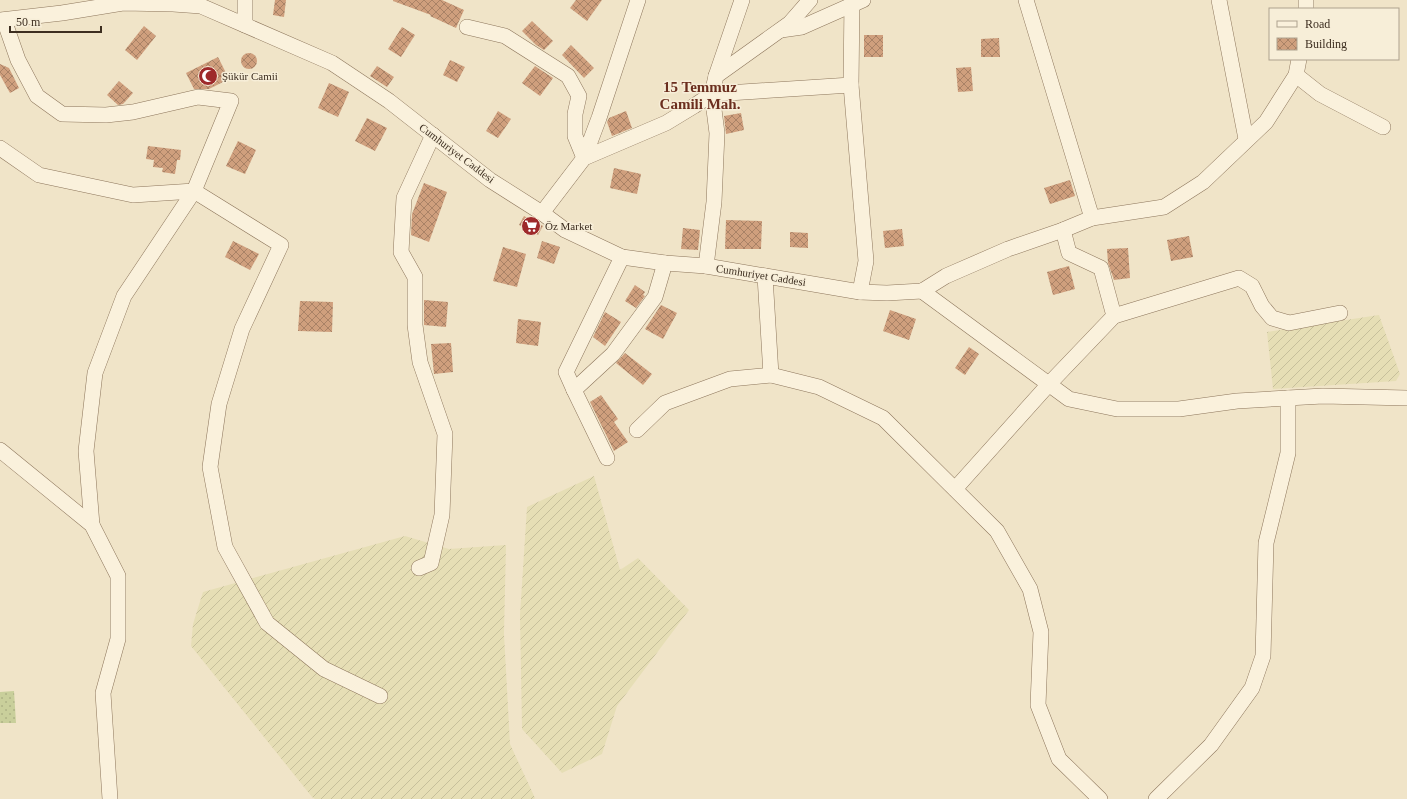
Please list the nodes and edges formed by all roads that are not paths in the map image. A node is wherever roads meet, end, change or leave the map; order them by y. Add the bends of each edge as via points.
1 (102, 0) edge
2 (245, 0) edge
3 (638, 0) edge
4 (742, 0) edge
5 (810, 0) edge
6 (1026, 0) edge
7 (1219, 0) edge
8 (856, 2) edge
9 (123, 3) junction
10 (2, 20) edge
11 (245, 25) junction
12 (467, 27) dead end
13 (780, 30) junction
14 (1299, 60) edge
15 (1296, 75) junction
16 (716, 76) junction
17 (851, 85) junction
18 (712, 94) junction
19 (1383, 127) dead end
20 (433, 135) junction
21 (1246, 139) junction
22 (0, 148) edge
23 (584, 158) junction
24 (194, 191) junction
25 (542, 213) junction
26 (1092, 218) junction
27 (1063, 230) junction
28 (622, 257) junction
29 (665, 264) junction
30 (706, 266) junction
31 (765, 276) junction
32 (922, 291) junction
33 (860, 292) junction
34 (1340, 312) dead end
35 (1114, 316) junction
36 (771, 375) junction
37 (1049, 384) junction
38 (574, 390) junction
39 (1403, 397) edge
40 (1288, 398) junction
41 (637, 430) dead end
42 (0, 450) edge
43 (607, 458) dead end
44 (955, 489) junction
45 (92, 525) junction
46 (419, 568) dead end
47 (380, 696) dead end
48 (110, 799) edge
49 (1100, 799) edge
50 (1156, 799) edge

1 - 9 street
2 - 11 street
3 - 23 street
4 - 16 street
5 - 13 street via 790,23
6 - 26 street
7 - 21 street
8 - 13 street via 802,27
8 - 17 street
9 - 10 street, Cumhuriyet Caddesi
9 - 11 street, Cumhuriyet Caddesi via 201,6
10 - 24 street via 18,60 37,96 62,114 106,115 133,112 198,97 231,101
11 - 20 street, Cumhuriyet Caddesi via 332,63 389,101
12 - 23 street via 505,36 568,76 579,96 575,114 575,136
13 - 16 street
14 - 15 street
15 - 19 street via 1320,94
15 - 21 street via 1266,122
16 - 18 street
17 - 18 street
17 - 33 street via 866,261
18 - 23 street via 666,123
18 - 30 street via 717,133 714,202
20 - 25 street, Cumhuriyet Caddesi via 490,180
20 - 46 street via 404,198 401,252 415,277 415,325 420,362 444,434 442,515 431,563
21 - 26 street via 1203,182 1164,207
22 - 24 street via 39,175 133,195
23 - 25 street
24 - 45 street via 124,296 95,373 86,451
24 - 47 street via 281,245 242,329 219,404 210,467 225,547 267,623 324,669
25 - 28 street, Cumhuriyet Caddesi via 565,230
26 - 27 street
27 - 32 street via 946,276
27 - 35 street via 1069,253 1101,268
28 - 29 street, Cumhuriyet Caddesi
28 - 38 street via 566,372
29 - 30 street, Cumhuriyet Caddesi
29 - 38 street via 655,297 613,354
30 - 31 street, Cumhuriyet Caddesi
31 - 33 street, Cumhuriyet Caddesi
31 - 36 street
32 - 33 street, Cumhuriyet Caddesi
32 - 37 street
34 - 35 street via 1289,323 1272,318 1262,306 1252,286 1239,278
35 - 37 street
36 - 41 street via 730,379 665,403
36 - 44 street via 819,387 883,418
37 - 40 street via 1069,399 1117,409 1179,408
37 - 44 street
38 - 43 street
39 - 40 street
40 - 50 street via 1288,453 1266,543 1263,656 1252,688 1211,745
42 - 45 street
44 - 49 street via 997,531 1030,589 1041,632 1038,705 1059,759
45 - 48 street via 118,576 118,639 103,693

